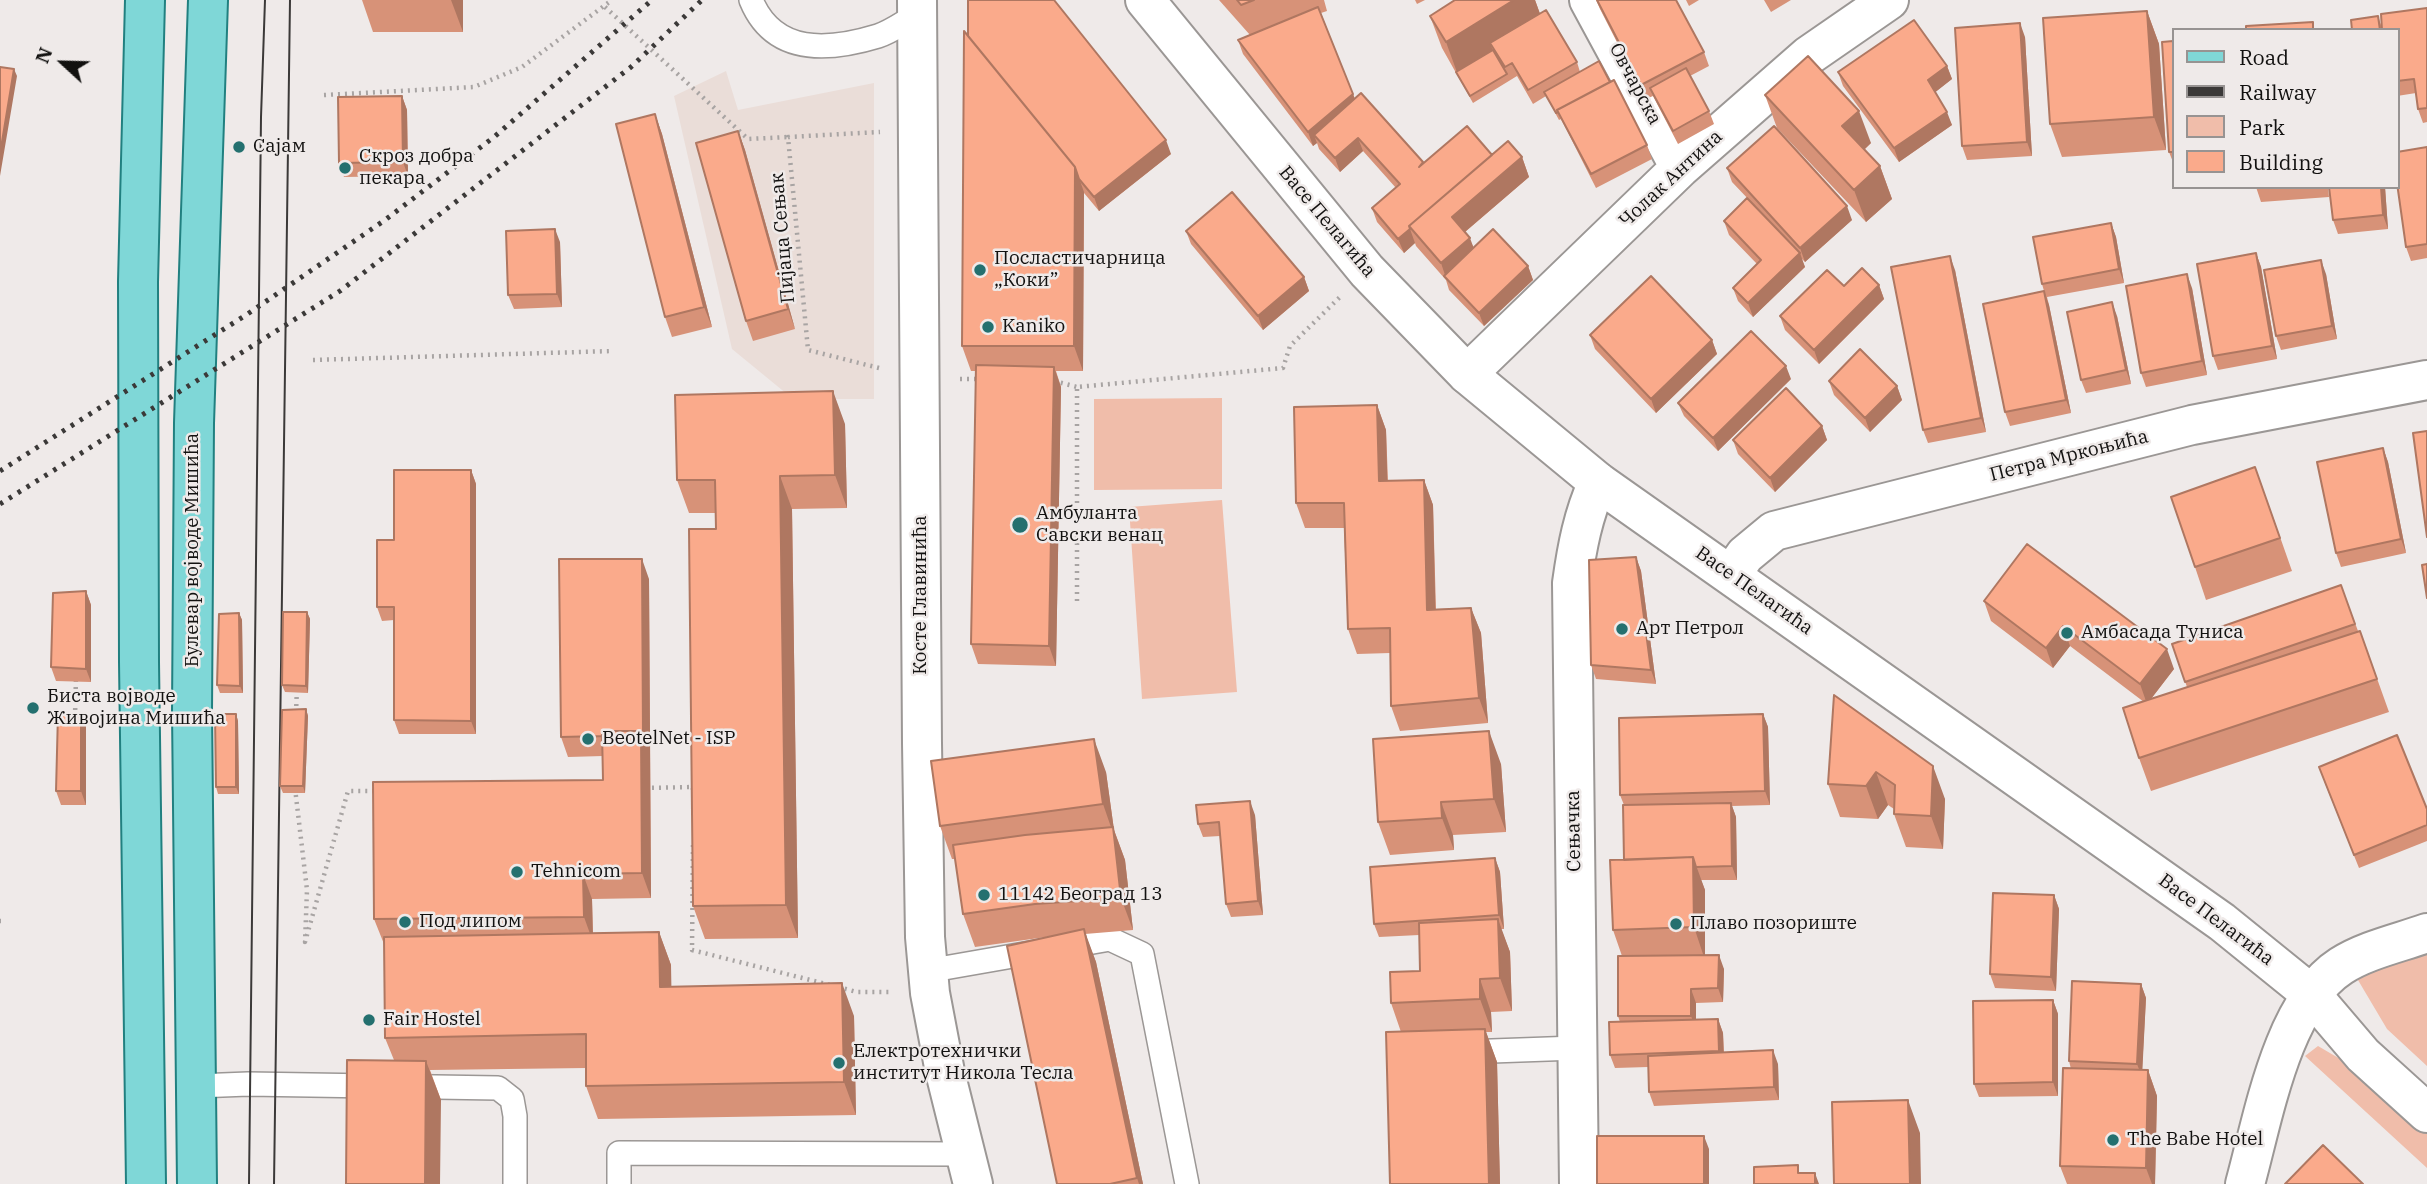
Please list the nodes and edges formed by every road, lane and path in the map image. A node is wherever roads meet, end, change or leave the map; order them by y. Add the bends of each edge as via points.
1 (145, 0) edge
2 (208, 0) edge
3 (612, 0) edge
4 (751, 0) edge
5 (1145, 0) edge
6 (1589, 0) edge
7 (1889, 0) edge
8 (605, 7) junction
9 (917, 8) edge
10 (324, 95) dead end
11 (917, 130) junction
12 (788, 136) junction
13 (1680, 168) junction
14 (1367, 271) junction
15 (613, 351) dead end
16 (313, 360) dead end
17 (1467, 374) junction
18 (920, 378) junction
19 (986, 379) edge
20 (2427, 380) edge
21 (1052, 381) edge
22 (1077, 387) junction
23 (1598, 482) junction
24 (1731, 575) junction
25 (1077, 601) dead end
26 (76, 675) edge
27 (297, 681) edge
28 (296, 718) edge
29 (75, 729) edge
30 (295, 781) edge
31 (638, 788) edge
32 (390, 791) edge
33 (693, 800) edge
34 (692, 841) edge
35 (2427, 933) edge
36 (927, 971) junction
37 (857, 992) dead end
38 (2311, 994) junction
39 (1576, 1048) junction
40 (1438, 1052) edge
41 (197, 1086) junction
42 (2427, 1113) edge
43 (969, 1169) edge
44 (146, 1184) edge
45 (197, 1184) edge
46 (515, 1184) edge
47 (619, 1184) edge
48 (1187, 1184) edge
49 (1578, 1184) edge
50 (2245, 1184) edge

1 - 44 main road via 138,282
2 - 41 main road, Булевар војводе Мишића via 194,423
3 - 8 path
4 - 9 lane via 780,38 799,45 831,45 880,36
5 - 14 street, Васе Пелагића
6 - 13 street, Овчарска
7 - 13 street, Чолак Антина via 1808,56
8 - 10 path via 522,67 474,88
8 - 12 path via 748,139
9 - 11 street, Косте Главинића
11 - 12 path
11 - 18 street, Косте Главинића
12 - 18 path, Пијаца Сењак via 808,350
13 - 17 street, Чолак Антина
14 - 17 street, Васе Пелагића
14 - 22 path via 1290,346 1283,368
15 - 16 path
17 - 23 street, Васе Пелагића
18 - 19 path
18 - 36 street, Косте Главинића
20 - 24 street, Петра Мркоњића via 2192,425 1773,531 1745,555
21 - 22 path
22 - 25 path
23 - 24 street, Васе Пелагића
23 - 39 street, Сењачка via 1578,537 1572,583
24 - 38 street, Васе Пелагића via 2222,922
26 - 29 path
27 - 28 path
30 - 32 path via 307,890 305,942 348,792
31 - 33 path via 693,787
34 - 37 path via 692,950
35 - 38 street via 2341,966
36 - 43 street, Косте Главинића
36 - 48 lane via 1110,939 1142,954
38 - 42 street, Васе Пелагића via 2363,1055
38 - 50 street via 2285,1042
39 - 40 lane
39 - 49 street, Сењачка
41 - 45 main road, Булевар војводе Мишића
41 - 46 lane via 498,1088 512,1099
43 - 47 lane via 619,1153

